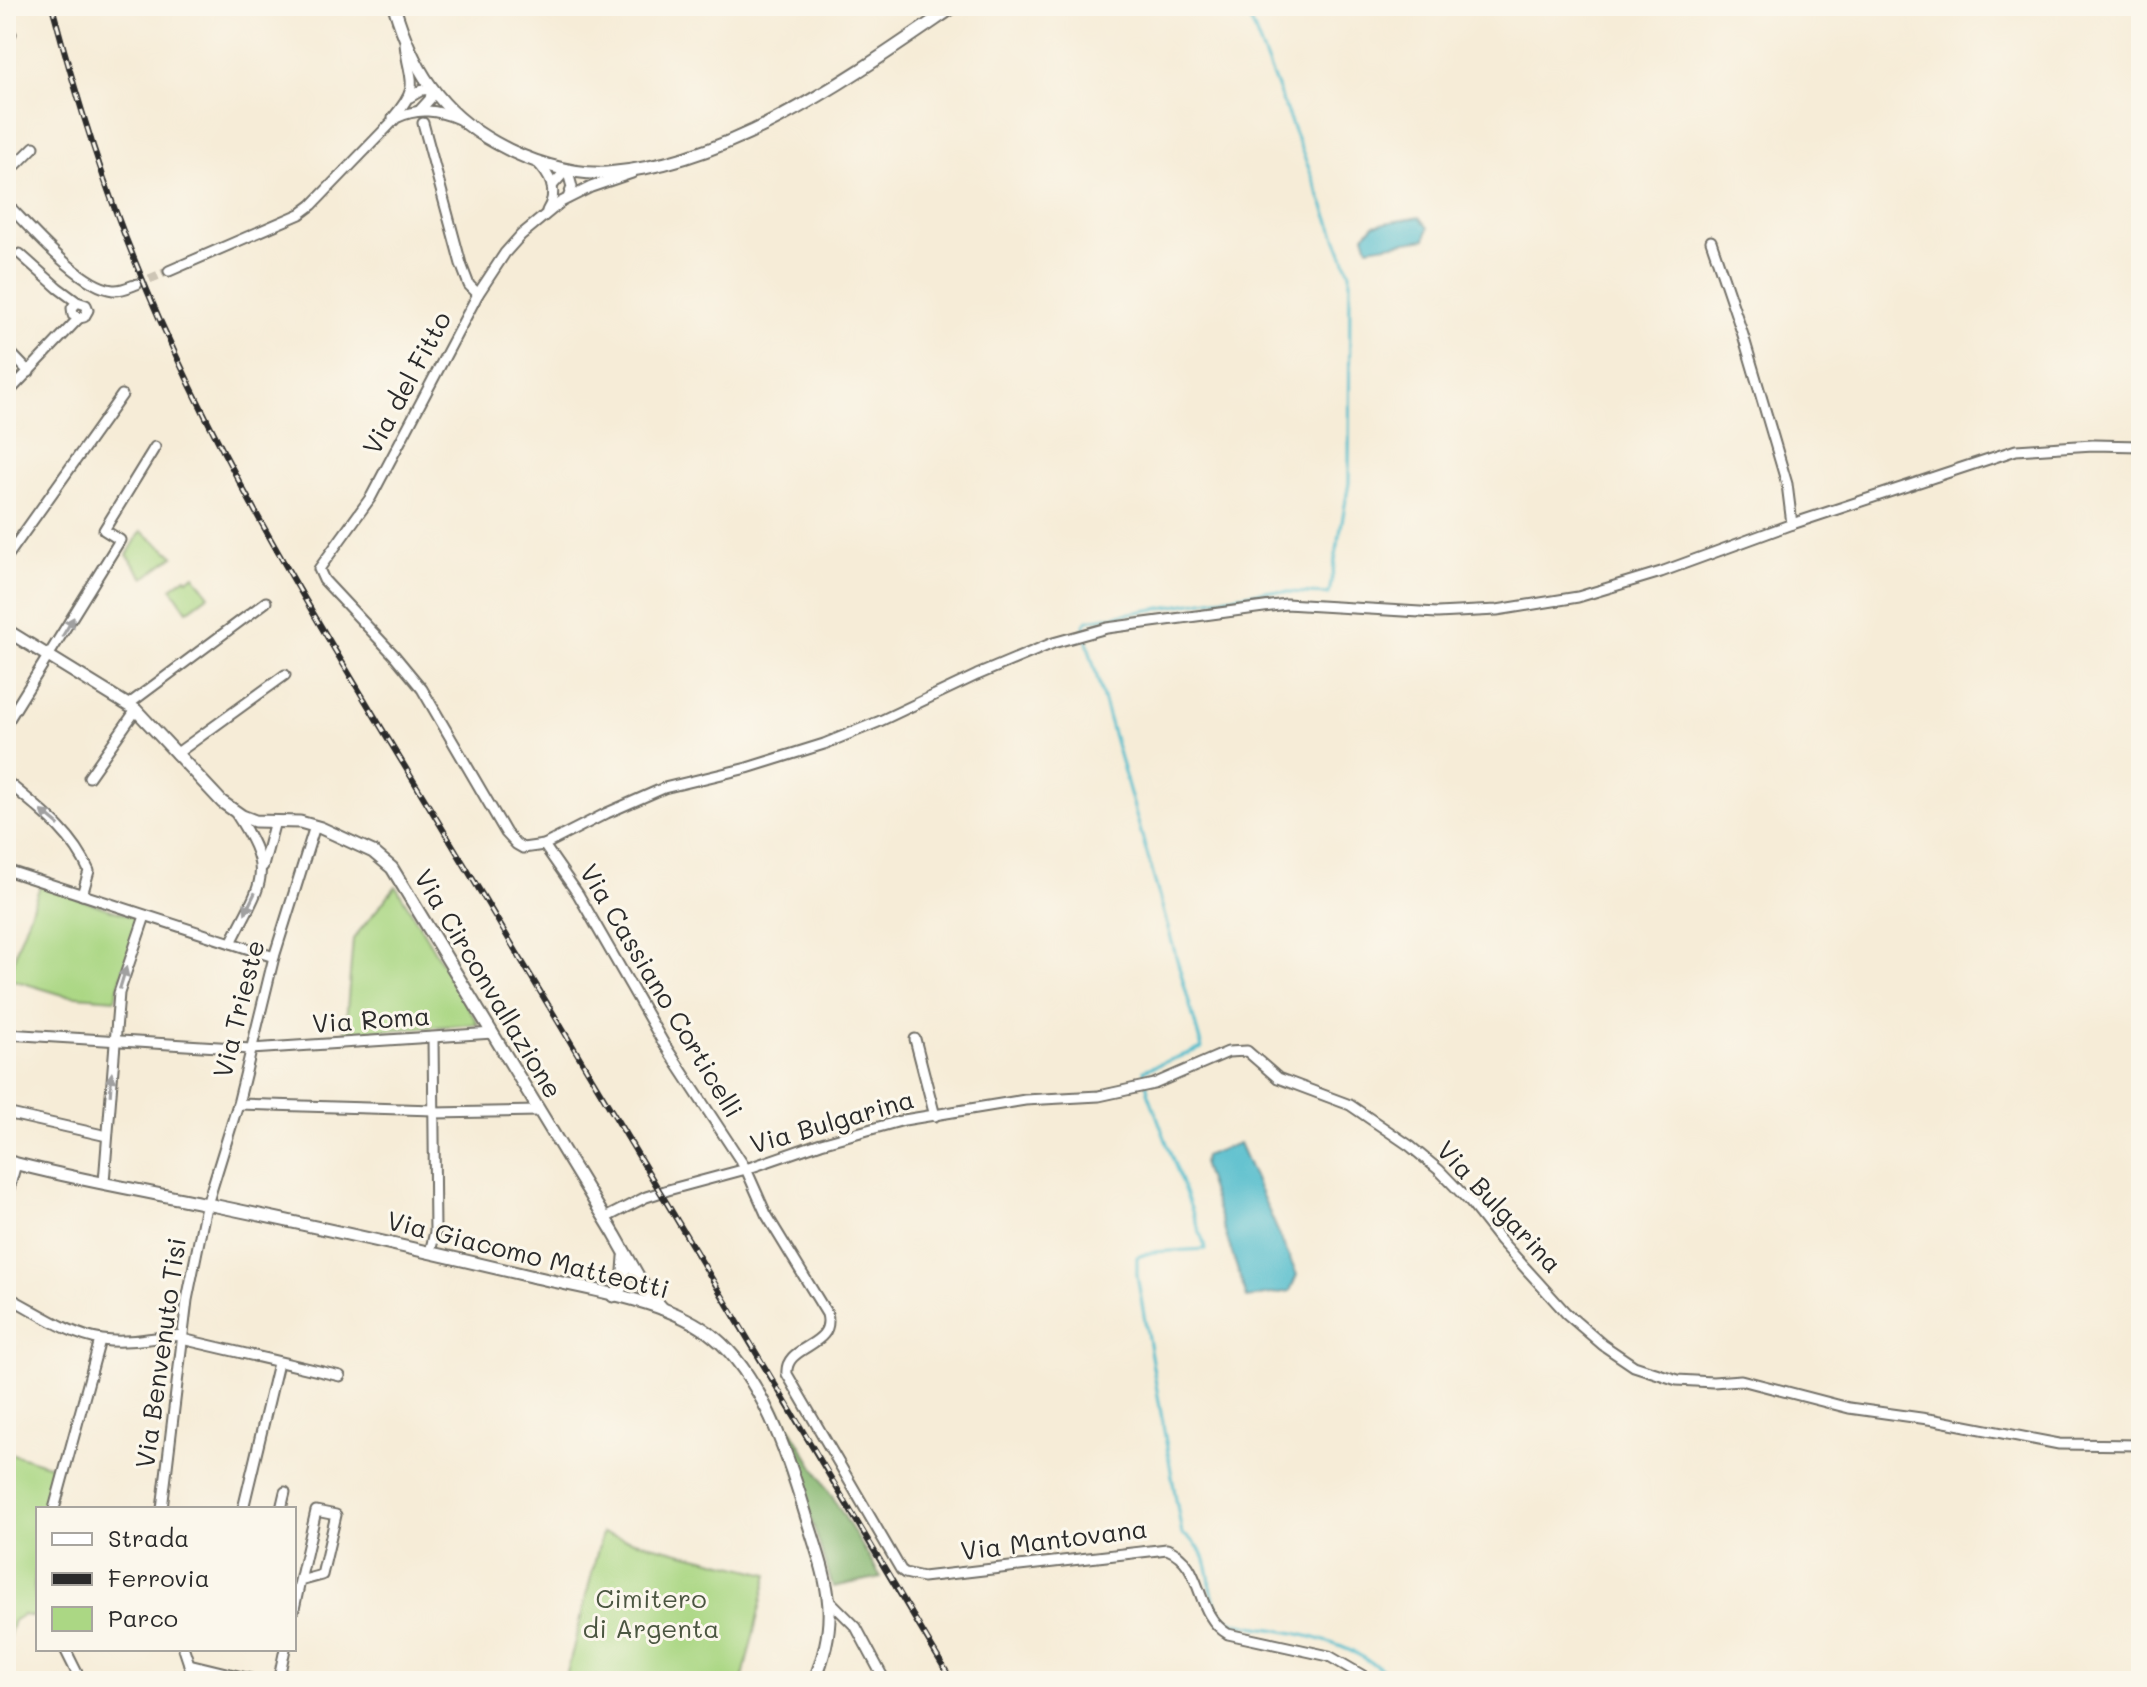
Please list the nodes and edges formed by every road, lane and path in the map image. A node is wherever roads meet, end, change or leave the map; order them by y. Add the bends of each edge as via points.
1 (394, 6) edge
2 (955, 6) edge
3 (405, 44) junction
4 (432, 89) junction
5 (407, 100) junction
6 (419, 111) junction
7 (463, 120) junction
8 (423, 123) dead end
9 (383, 130) junction
10 (34, 147) dead end
11 (536, 161) junction
12 (651, 166) junction
13 (567, 169) junction
14 (6, 175) edge
15 (552, 186) junction
16 (568, 198) junction
17 (6, 203) edge
18 (6, 212) edge
19 (542, 216) junction
20 (37, 236) junction
21 (1711, 241) dead end
22 (20, 254) dead end
23 (169, 271) tunnel mouth
24 (137, 284) tunnel mouth
25 (478, 294) junction
26 (74, 305) junction
27 (79, 318) junction
28 (6, 348) edge
29 (29, 372) junction
30 (6, 395) edge
31 (122, 395) dead end
32 (2141, 446) edge
33 (155, 447) dead end
34 (1792, 524) junction
35 (6, 558) edge
36 (266, 602) dead end
37 (6, 630) edge
38 (50, 657) junction
39 (285, 675) dead end
40 (132, 707) junction
41 (6, 724) edge
42 (176, 754) junction
43 (89, 777) dead end
44 (6, 781) edge
45 (235, 812) junction
46 (275, 821) junction
47 (315, 826) junction
48 (544, 845) junction
49 (262, 869) junction
50 (6, 870) edge
51 (86, 897) junction
52 (145, 916) junction
53 (231, 943) junction
54 (274, 957) junction
55 (493, 1033) junction
56 (6, 1034) edge
57 (433, 1038) junction
58 (915, 1039) dead end
59 (115, 1042) junction
60 (251, 1049) junction
61 (238, 1104) junction
62 (539, 1111) junction
63 (434, 1112) junction
64 (6, 1113) edge
65 (935, 1116) junction
66 (107, 1136) junction
67 (11, 1162) edge
68 (746, 1169) junction
69 (104, 1182) junction
70 (6, 1199) edge
71 (207, 1204) junction
72 (605, 1218) junction
73 (615, 1235) junction
74 (430, 1252) junction
75 (6, 1296) edge
76 (613, 1296) junction
77 (663, 1309) junction
78 (182, 1337) junction
79 (100, 1340) junction
80 (278, 1363) junction
81 (340, 1376) dead end
82 (2141, 1445) edge
83 (285, 1492) dead end
84 (55, 1507) edge
85 (162, 1507) edge
86 (243, 1507) edge
87 (281, 1507) edge
88 (923, 1577) joint
89 (300, 1581) junction
90 (296, 1600) edge
91 (831, 1602) junction
92 (66, 1651) edge
93 (185, 1651) edge
94 (285, 1651) edge
95 (189, 1664) junction
96 (81, 1681) edge
97 (190, 1681) edge
98 (259, 1681) edge
99 (273, 1681) edge
100 (814, 1681) edge
101 (885, 1681) edge
102 (1372, 1681) edge

1 - 3 street
2 - 12 street via 774,120
3 - 4 street
3 - 5 street via 413,85
4 - 5 street
4 - 6 street
4 - 7 street
5 - 9 street
6 - 7 street via 439,111
6 - 9 street via 396,118
7 - 11 street
8 - 25 street via 461,264
9 - 23 street via 300,214
10 - 14 street
11 - 13 street
11 - 15 street
12 - 13 street via 607,173
12 - 16 street, Via del Fitto
13 - 15 street, Via del Fitto
13 - 16 street via 572,187
15 - 19 street, Via del Fitto via 552,201
16 - 19 street, Via del Fitto
17 - 20 street
18 - 20 street
19 - 25 street, Via del Fitto via 505,253
20 - 24 street via 97,285 120,290
21 - 34 street via 1787,484
22 - 26 street
25 - 48 street, Via del Fitto via 382,478 321,564 321,576 417,682 512,841 523,848
26 - 27 street via 73,315
26 - 27 street via 88,307 87,315
27 - 29 street
28 - 29 street
29 - 30 street
31 - 35 street
32 - 34 street via 2016,450
38 -> 33 street via 120,540 104,530
34 - 48 street via 1578,597 1497,610 1437,613 1286,604 1085,634 1002,664 824,744 664,788
36 - 40 street
37 - 38 street, Via Circonvallazione
38 - 40 street, Via Circonvallazione
38 - 41 street
39 - 42 street
40 - 42 street, Via Circonvallazione
40 - 43 street
42 - 45 street, Via Circonvallazione
51 -> 44 street via 85,861 61,827
45 - 46 street, Via Circonvallazione via 255,821
45 - 49 street via 256,845
46 - 47 street, Via Circonvallazione
46 - 49 street
47 - 54 street, Via Trieste
47 - 55 street, Via Circonvallazione via 373,852 392,868
48 - 68 street, Via Cassiano Corticelli
49 -> 53 street
50 - 51 street
51 - 52 street
52 - 53 street
59 -> 52 street via 121,981
53 - 54 street
54 - 60 street, Via Trieste
55 - 57 street, Via Roma
55 - 62 street, Via Circonvallazione
56 - 59 street, Via Roma
57 - 60 street, Via Roma
57 - 63 street
58 - 65 street
59 - 60 street, Via Roma
66 -> 59 street
60 - 61 street, Via Trieste
61 - 63 street
61 - 71 street, Via Trieste
62 - 63 street
62 - 72 street, Via Circonvallazione
63 - 74 street via 435,1232
64 - 66 street
65 - 68 street, Via Bulgarina via 891,1123
65 - 82 street, Via Bulgarina via 1025,1100 1099,1096 1147,1085 1228,1052 1247,1051 1278,1078 1375,1120 1439,1170 1566,1313 1634,1366 1677,1380 1741,1380 1849,1408 2059,1444
66 - 69 street
67 - 69 street, Via Giacomo Matteotti
67 - 70 street
68 - 72 street, Via Bulgarina via 646,1197
68 - 88 street, Via Cassiano Corticelli via 829,1323 823,1337 790,1359 787,1374 897,1565
69 - 71 street, Via Giacomo Matteotti
71 - 74 street, Via Giacomo Matteotti
71 - 78 street, Via Benvenuto Tisi
72 - 73 street, Via Circonvallazione
73 - 76 street, Via Circonvallazione via 625,1271 621,1289
73 - 77 street, Via Circonvallazione
74 - 76 street, Via Giacomo Matteotti
75 - 79 street
76 - 77 street, Via Giacomo Matteotti
77 - 91 street, Via Giacomo Matteotti via 711,1335 746,1374 787,1460
78 - 79 street
78 - 80 street
78 - 85 street, Via Benvenuto Tisi
79 - 84 street
80 - 81 street
80 - 86 street
83 - 87 street
88 - 102 street, Via Mantovana via 1167,1549 1181,1554 1191,1570 1215,1626 1228,1634 1329,1656
89 - 89 street via 316,1511 336,1515 322,1575
89 - 90 street
91 - 100 street, Via Giacomo Matteotti via 828,1638
91 - 101 street via 856,1627
92 - 96 street
93 - 95 street
94 - 99 street via 279,1677
95 - 97 street
95 - 98 street

